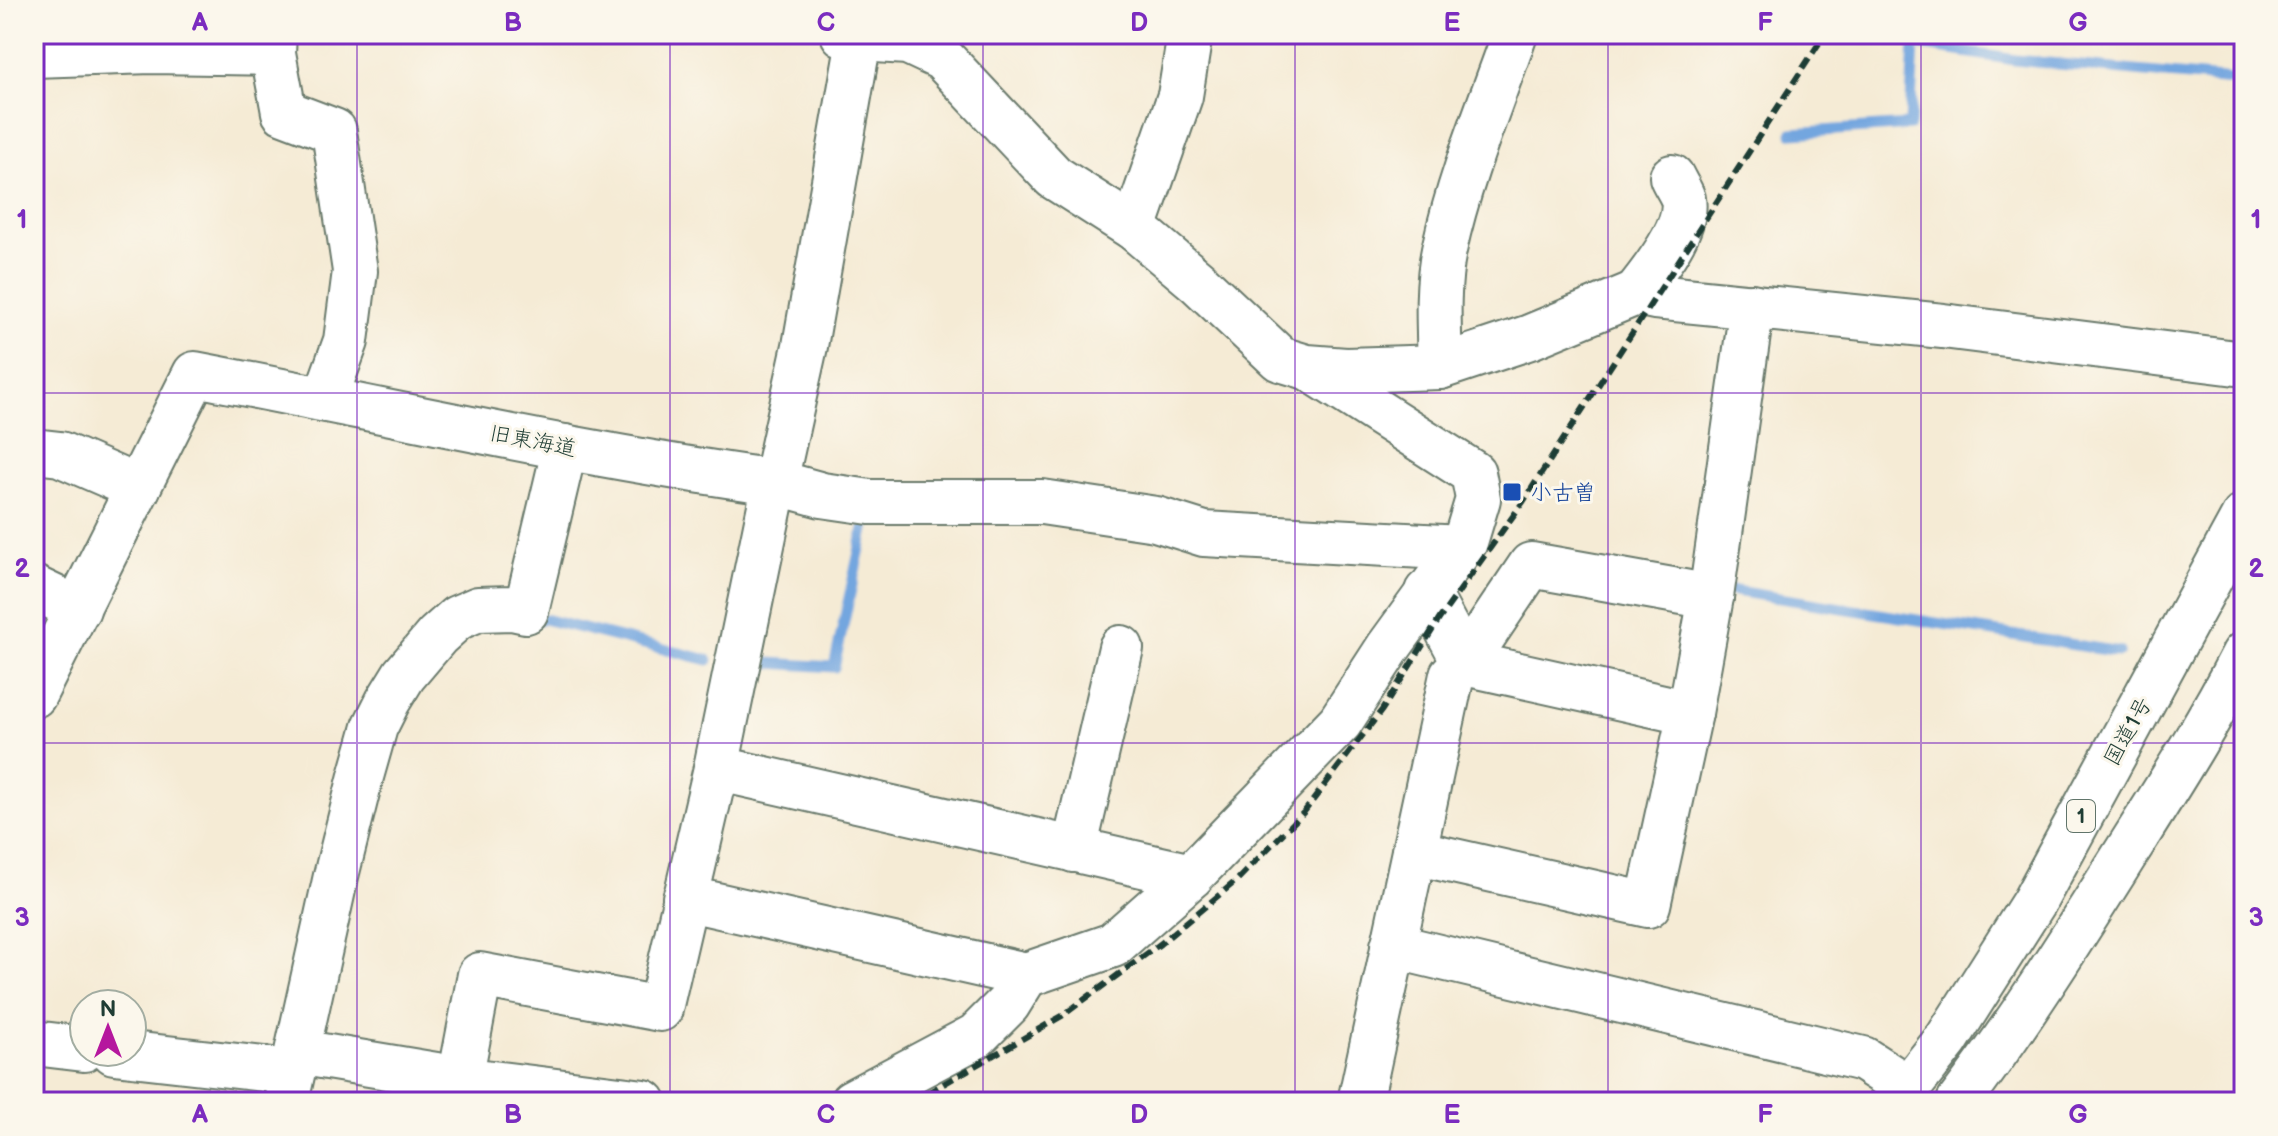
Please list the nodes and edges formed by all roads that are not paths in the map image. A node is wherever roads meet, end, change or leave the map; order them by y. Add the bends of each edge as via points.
1 (1190, 34) edge
2 (1515, 34) edge
3 (854, 36) edge
4 (274, 44) edge
5 (34, 55) edge
6 (1672, 177) dead end
7 (1134, 228) junction
8 (1636, 293) junction
9 (1752, 306) junction
10 (2244, 364) edge
11 (1307, 367) junction
12 (1440, 367) junction
13 (325, 399) junction
14 (565, 447) junction
15 (34, 451) edge
16 (775, 482) junction
17 (138, 488) junction
18 (2244, 516) edge
19 (1461, 548) junction
20 (34, 588) edge
21 (1427, 592) junction
22 (1711, 597) junction
23 (78, 609) junction
24 (1121, 648) dead end
25 (2244, 654) edge
26 (1465, 663) junction
27 (34, 695) edge
28 (1690, 713) junction
29 (716, 768) junction
30 (1074, 850) junction
31 (1414, 852) junction
32 (1191, 876) junction
33 (685, 898) junction
34 (1393, 946) junction
35 (1026, 975) junction
36 (34, 1043) edge
37 (68, 1047) edge
38 (148, 1057) edge
39 (292, 1076) edge
40 (460, 1079) junction
41 (1903, 1095) edge
42 (644, 1102) edge
43 (852, 1102) edge
44 (1360, 1102) edge
45 (1959, 1102) edge

1 - 7 main road via 1180,96
2 - 12 main road via 1443,253
3 - 7 main road via 908,42 942,58 1054,177
3 - 16 main road via 805,346
4 - 5 main road
4 - 13 main road via 284,112 334,131 355,271 346,341
6 - 8 main road via 1683,201 1680,225
7 - 11 main road via 1280,359
8 - 9 main road
8 - 12 main road
9 - 10 main road
9 - 22 main road
11 - 12 main road
11 - 19 main road via 1473,473 1478,499
13 - 14 main road, 旧東海道
13 - 17 main road, 旧東海道 via 195,374
14 - 16 main road, 旧東海道
14 - 39 main road via 526,611 478,609 457,618 404,675 375,727
15 - 17 main road via 60,454
16 - 19 main road, 旧東海道 via 870,502 1042,502 1156,519 1204,534
16 - 29 main road
17 - 23 main road, 旧東海道
18 - 41 main road, 国道1号 / 1 via 2034,902 1947,1039
19 - 21 main road
20 - 23 main road
21 - 26 main road
21 - 32 main road via 1340,722
22 - 26 main road via 1531,565
22 - 28 main road
23 - 27 main road, 旧東海道
24 - 30 main road
25 - 45 main road via 2210,719 2063,954
26 - 28 main road
26 - 31 main road via 1452,675
28 - 31 main road via 1648,905
29 - 30 main road
29 - 33 main road
30 - 32 main road
31 - 34 main road
32 - 35 main road via 1113,945
33 - 35 main road
33 - 40 main road via 660,1009 480,975
34 - 41 main road via 1863,1059
34 - 44 main road
35 - 43 main road via 1008,1004 976,1036
36 - 37 main road
38 - 39 main road
39 - 40 main road
40 - 42 main road

